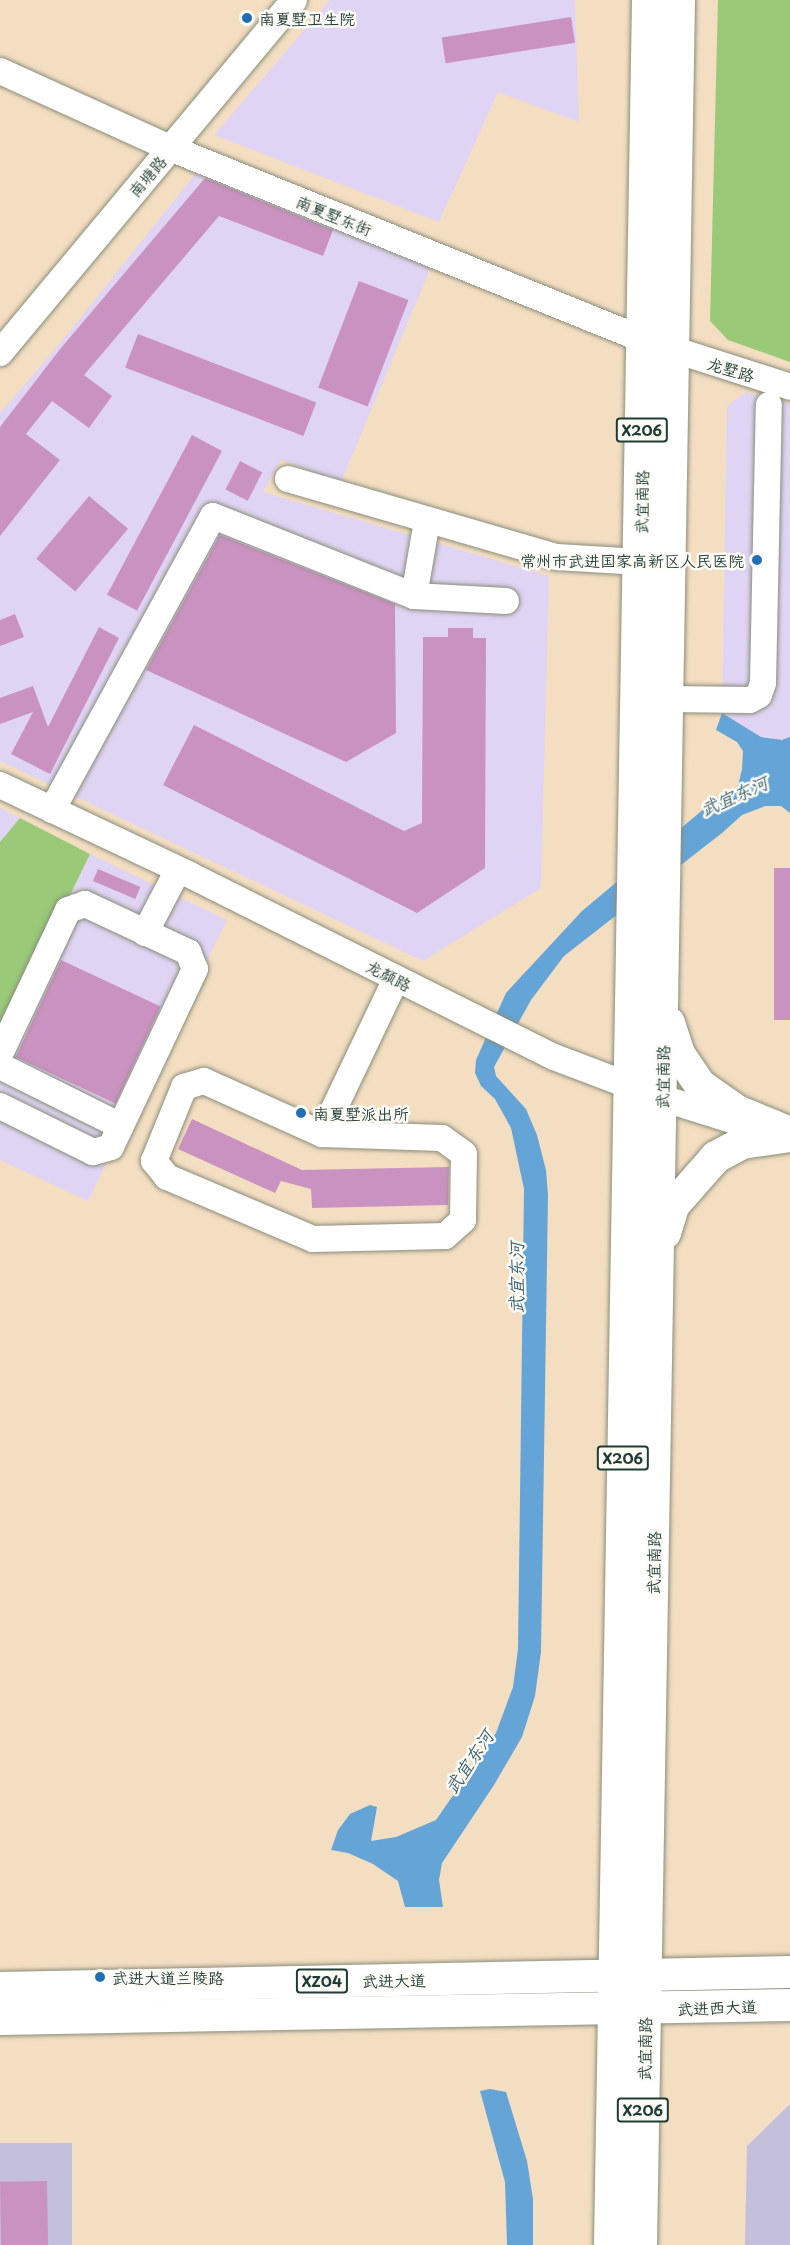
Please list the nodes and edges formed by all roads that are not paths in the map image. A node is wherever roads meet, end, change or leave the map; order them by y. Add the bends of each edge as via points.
1 (294, 0) edge
2 (648, 0) edge
3 (679, 0) edge
4 (0, 71) edge
5 (170, 148) junction
6 (644, 340) junction
7 (672, 351) junction
8 (0, 353) edge
9 (790, 387) edge
10 (769, 405) dead end
11 (288, 479) dead end
12 (427, 521) junction
13 (640, 562) junction
14 (779, 572) edge
15 (414, 596) junction
16 (507, 602) dead end
17 (667, 699) junction
18 (0, 785) edge
19 (52, 810) junction
20 (178, 870) junction
21 (145, 933) junction
22 (396, 979) junction
23 (663, 1004) junction
24 (0, 1054) edge
25 (0, 1066) edge
26 (631, 1087) junction
27 (662, 1098) junction
28 (0, 1106) edge
29 (121, 1126) junction
30 (322, 1134) junction
31 (790, 1135) edge
32 (659, 1251) junction
33 (790, 1972) edge
34 (614, 1975) junction
35 (645, 1975) junction
36 (0, 1988) edge
37 (790, 2005) edge
38 (629, 2009) junction
39 (0, 2019) edge
40 (610, 2245) edge
41 (641, 2245) edge

1 - 5 street, 南塘路
2 - 6 main road, 武宜南路 / X206
3 - 7 main road, 武宜南路 / X206
4 - 5 street, 南夏墅东街
5 - 6 street, 南夏墅东街
5 - 8 street, 南塘路
6 - 7 street, 南夏墅东街
6 - 13 main road, 武宜南路 / X206
7 - 9 street, 龙墅路
7 - 17 main road, 武宜南路 / X206
10 - 14 street
11 - 12 street
12 - 13 street via 556,557
12 - 15 street
13 - 26 main road, 武宜南路 / X206
14 - 17 street via 759,695 750,700
15 - 16 street
15 - 19 street via 213,516
17 - 23 main road, 武宜南路 / X206
18 - 19 street, 龙颜路
19 - 20 street, 龙颜路
20 - 21 street
20 - 22 street, 龙颜路
21 - 24 street via 85,904 68,910
21 - 29 street via 188,952 195,969
22 - 26 street, 龙颜路 via 528,1044
22 - 30 street
23 - 27 main road, 武宜南路 / X206
23 - 31 main road via 679,1054 700,1085 737,1111
25 - 29 street
26 - 27 street, 龙颜路
26 - 34 main road, 武宜南路 / X206
27 - 31 street, 龙颜路
27 - 32 main road, 武宜南路 / X206
28 - 29 street via 93,1152 111,1147
30 - 30 street via 204,1082 184,1087 154,1161 167,1177 313,1239 445,1236 463,1220 464,1154 442,1138
31 - 32 main road via 742,1143 716,1157 674,1206
32 - 35 main road, 武宜南路 / X206
33 - 35 main road, 武进西大道 / XZ04
34 - 35 main road, 武进大道 / XZ04
34 - 36 main road, 武进大道 / XZ04
34 - 38 main road, 武宜南路 / X206
35 - 38 main road, 武宜南路 / X206
37 - 38 main road, 武进西大道 / XZ04
38 - 39 main road, 武进大道 / XZ04
38 - 40 main road, 武宜南路 / X206
38 - 41 main road, 武宜南路 / X206

